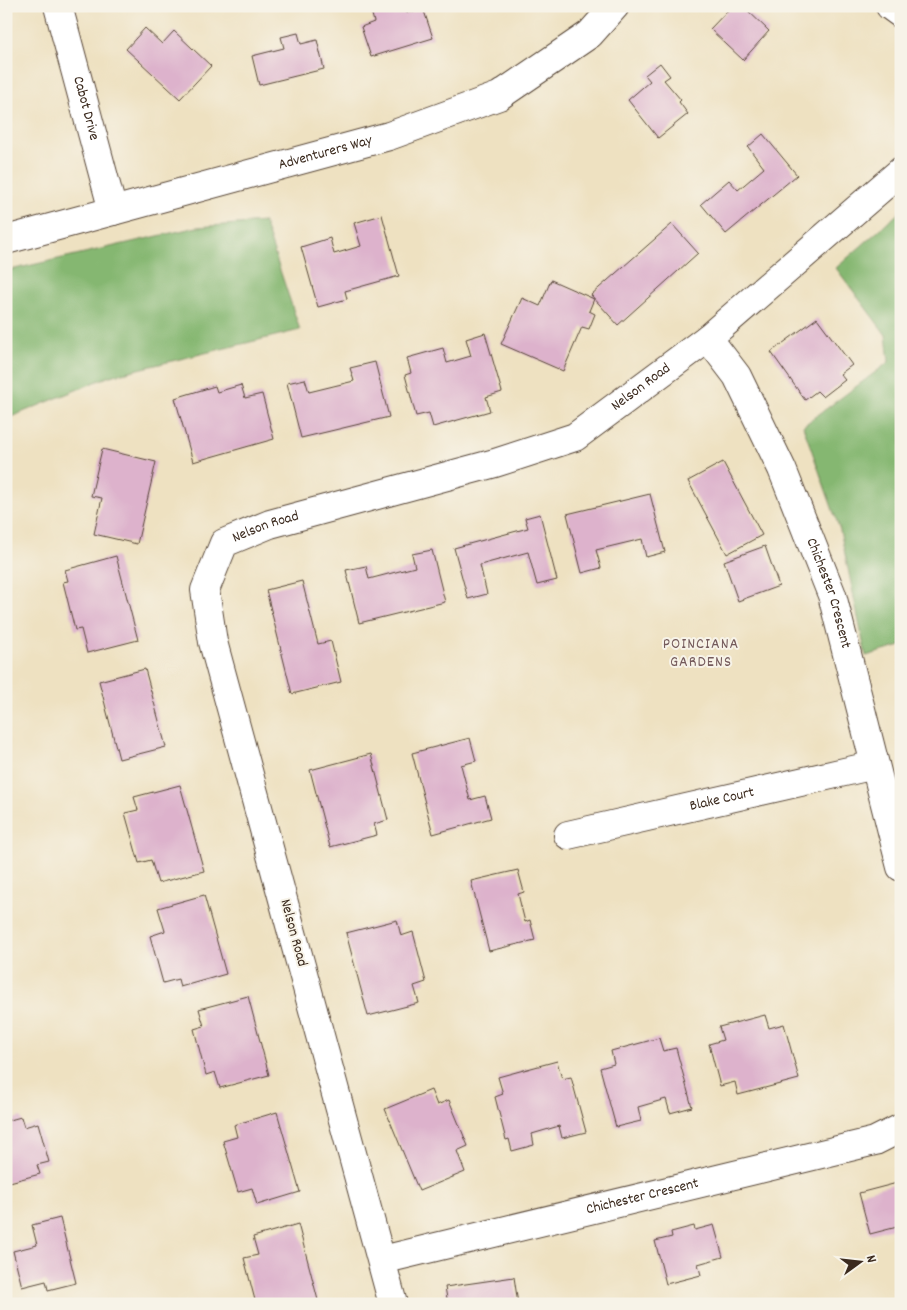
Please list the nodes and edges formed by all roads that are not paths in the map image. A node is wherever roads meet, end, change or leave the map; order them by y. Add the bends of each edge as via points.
1 (58, 6) edge
2 (615, 6) edge
3 (890, 6) edge
4 (901, 14) edge
5 (901, 171) edge
6 (113, 211) junction
7 (6, 240) edge
8 (708, 338) junction
9 (875, 765) junction
10 (568, 835) dead end
11 (901, 867) edge
12 (901, 1128) edge
13 (382, 1260) junction
14 (393, 1304) edge

1 - 6 street, Cabot Drive
2 - 6 street, Adventurers Way via 590,34 499,96 389,136
3 - 4 street
5 - 8 street, Nelson Road
6 - 7 street, Adventurers Way
8 - 9 street, Chichester Crescent via 741,384 782,469 828,586
8 - 13 street, Nelson Road via 575,437 495,463 270,524 224,543 205,590 213,642
9 - 10 street, Blake Court
9 - 11 street, Chichester Crescent
12 - 13 street, Chichester Crescent via 875,1141
13 - 14 street, Nelson Road

